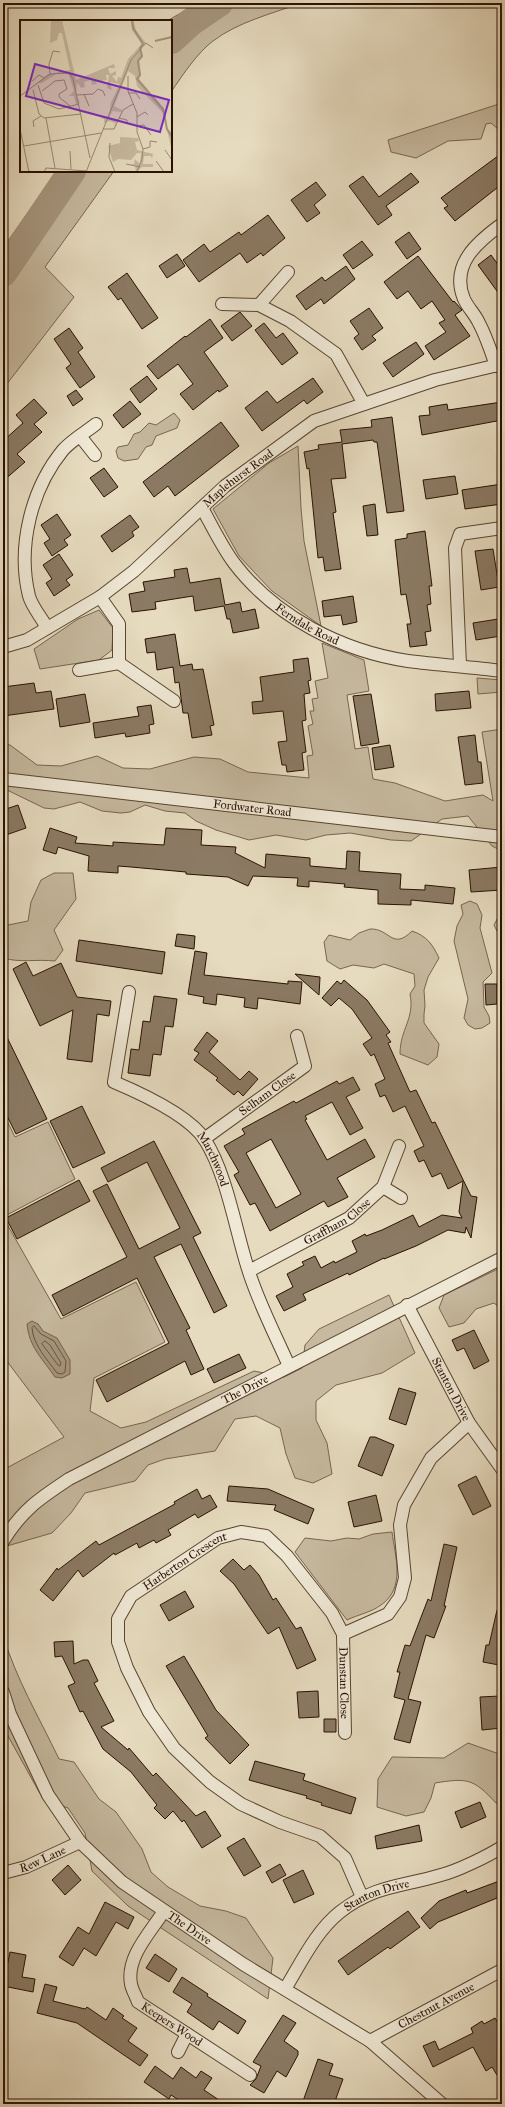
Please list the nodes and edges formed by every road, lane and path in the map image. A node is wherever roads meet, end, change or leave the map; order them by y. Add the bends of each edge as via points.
1 (502, 224) edge
2 (288, 272) dead end
3 (222, 304) dead end
4 (259, 305) junction
5 (499, 365) edge
6 (364, 404) junction
7 (96, 424) dead end
8 (80, 436) junction
9 (95, 455) dead end
10 (202, 508) junction
11 (502, 528) edge
12 (100, 597) junction
13 (47, 628) junction
14 (3, 647) edge
15 (120, 663) junction
16 (460, 666) junction
17 (79, 670) dead end
18 (502, 671) edge
19 (174, 701) dead end
20 (3, 779) edge
21 (502, 837) edge
22 (129, 992) dead end
23 (297, 1036) dead end
24 (204, 1139) junction
25 (399, 1146) dead end
26 (384, 1187) junction
27 (401, 1198) dead end
28 (502, 1258) edge
29 (249, 1271) junction
30 (407, 1305) junction
31 (289, 1366) junction
32 (469, 1423) junction
33 (502, 1469) edge
34 (3, 1541) edge
35 (343, 1634) junction
36 (3, 1692) edge
37 (345, 1733) dead end
38 (80, 1842) junction
39 (502, 1847) edge
40 (3, 1873) edge
41 (362, 1897) junction
42 (164, 1911) junction
43 (502, 1970) edge
44 (285, 1988) junction
45 (187, 2034) junction
46 (370, 2041) junction
47 (178, 2052) dead end
48 (250, 2075) dead end
49 (442, 2104) edge

1 - 5 street via 478,241 461,273 464,300 479,322
2 - 4 street
3 - 4 street
4 - 6 street via 290,321 336,354
5 - 6 street, Maplehurst Road via 435,380
6 - 10 street, Maplehurst Road via 314,421 225,486
7 - 8 street
8 - 9 street
8 - 13 street via 64,449 44,478 30,512 26,559 30,597
10 - 12 street, Maplehurst Road via 134,571
10 - 16 street, Ferndale Road via 234,563 268,600 326,636 347,645 407,661
11 - 16 street via 460,534 455,548
12 - 13 street, Maplehurst Road
12 - 15 street via 120,624
13 - 14 street, Maplehurst Road via 27,640
15 - 17 street
15 - 19 street
16 - 18 street, Ferndale Road
20 - 21 street, Fordwater Road
22 - 24 street, Marchwood via 114,1082 187,1121
23 - 24 street, Selham Close via 306,1066
24 - 29 street, Marchwood via 227,1189 235,1227
25 - 26 street, Graffham Close
26 - 27 street
26 - 29 street, Graffham Close via 349,1218
28 - 30 street, The Drive
29 - 31 street, Marchwood
30 - 31 street, The Drive
30 - 32 street, Stanton Drive
31 - 34 street, The Drive via 70,1479 35,1502 16,1520
32 - 33 street, Stanton Drive
32 - 35 street via 431,1458 404,1505 400,1525 406,1578 400,1598 388,1614
35 - 37 street, Dunstan Close
35 - 41 street, Harberton Crescent via 332,1613 287,1556 266,1536 241,1532 218,1538 131,1596 118,1619 118,1642 127,1668 149,1712 174,1748 210,1782 241,1804 280,1822 320,1836 345,1858
36 - 38 street, The Drive via 10,1714 48,1795
38 - 40 street, Rew Lane via 26,1867
38 - 42 street, The Drive via 122,1882
39 - 41 street, Stanton Drive via 442,1875 388,1886
41 - 44 street, Stanton Drive via 339,1913 322,1930
42 - 44 street, The Drive via 243,1964
42 - 45 street, Keepers Wood via 133,1958 131,1986 138,2002
43 - 46 street, Chestnut Avenue
44 - 46 street, The Drive
45 - 47 street
45 - 48 street, Keepers Wood
46 - 49 street, The Drive

